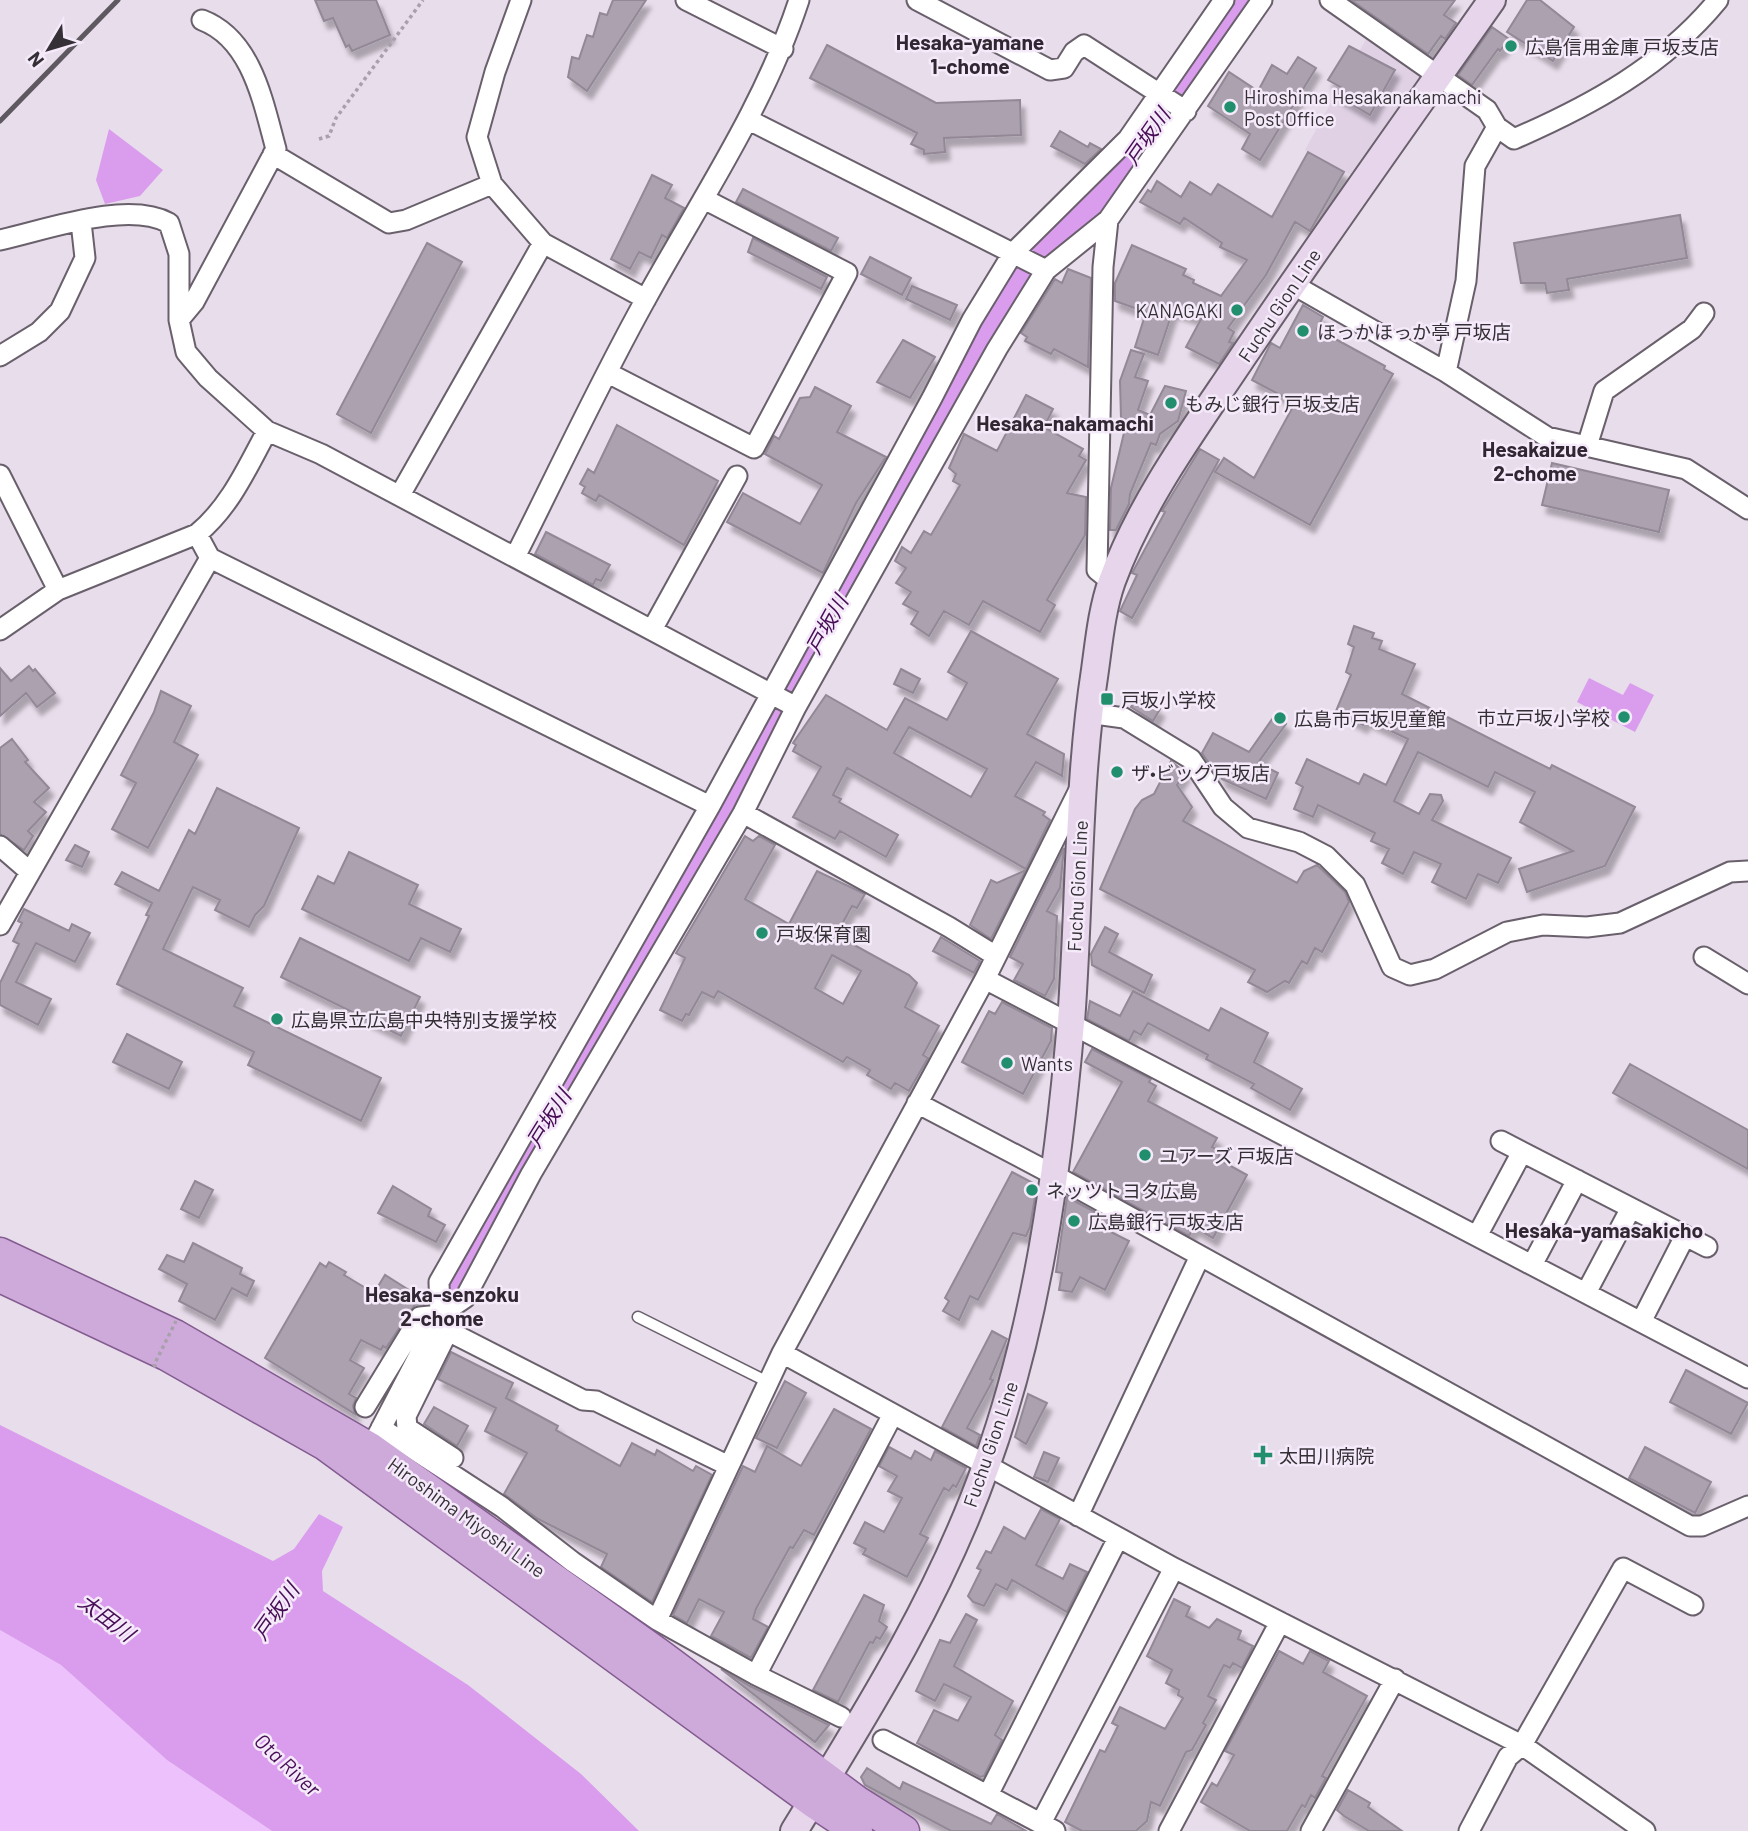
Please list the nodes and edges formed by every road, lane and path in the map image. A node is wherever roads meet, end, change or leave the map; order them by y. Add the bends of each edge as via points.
1 (423, 0) edge
2 (521, 0) edge
3 (686, 0) edge
4 (799, 0) edge
5 (917, 0) edge
6 (1224, 0) edge
7 (1262, 0) edge
8 (1330, 0) edge
9 (1492, 0) edge
10 (1718, 0) edge
11 (202, 20) dead end
12 (783, 49) junction
13 (1438, 77) junction
14 (1173, 102) junction
15 (750, 120) junction
16 (1497, 127) junction
17 (319, 139) dead end
18 (273, 154) junction
19 (492, 184) junction
20 (704, 199) junction
21 (1108, 220) junction
22 (81, 222) junction
23 (0, 240) edge
24 (543, 243) junction
25 (1029, 262) junction
26 (1292, 284) junction
27 (646, 299) junction
28 (1704, 313) dead end
29 (179, 320) junction
30 (0, 356) edge
31 (1446, 372) junction
32 (608, 373) junction
33 (267, 432) junction
34 (1587, 446) junction
35 (0, 475) edge
36 (737, 476) dead end
37 (400, 495) junction
38 (1748, 509) edge
39 (197, 534) junction
40 (515, 557) junction
41 (210, 558) junction
42 (1112, 582) junction
43 (58, 590) junction
44 (653, 628) junction
45 (0, 630) edge
46 (770, 692) junction
47 (796, 707) junction
48 (1088, 713) junction
49 (1082, 782) junction
50 (710, 806) junction
51 (743, 813) junction
52 (0, 846) edge
53 (1747, 869) edge
54 (29, 871) junction
55 (0, 925) edge
56 (996, 957) junction
57 (1704, 957) dead end
58 (985, 979) junction
59 (1748, 984) edge
60 (1071, 1023) junction
61 (917, 1103) junction
62 (1501, 1141) dead end
63 (1522, 1152) junction
64 (1052, 1174) junction
65 (1577, 1181) junction
66 (1631, 1208) junction
67 (1477, 1236) junction
68 (1685, 1236) junction
69 (1707, 1247) dead end
70 (0, 1253) edge
71 (1200, 1256) junction
72 (1532, 1265) junction
73 (0, 1277) edge
74 (1586, 1293) junction
75 (638, 1317) dead end
76 (176, 1321) dead end
77 (1641, 1322) junction
78 (444, 1323) junction
79 (782, 1353) junction
80 (156, 1367) dead end
81 (1748, 1378) edge
82 (768, 1382) junction
83 (365, 1408) dead end
84 (893, 1414) junction
85 (370, 1448) junction
86 (453, 1458) dead end
87 (987, 1464) junction
88 (729, 1466) junction
89 (1748, 1506) edge
90 (1078, 1516) junction
91 (1118, 1538) junction
92 (1174, 1568) junction
93 (1693, 1605) dead end
94 (657, 1620) junction
95 (1280, 1622) junction
96 (756, 1675) junction
97 (1395, 1679) junction
98 (841, 1717) dead end
99 (883, 1740) dead end
100 (1522, 1745) junction
101 (988, 1795) junction
102 (808, 1809) edge
103 (1048, 1827) edge
104 (857, 1831) edge
105 (904, 1831) edge
106 (1169, 1831) edge
107 (1311, 1831) edge
108 (1469, 1831) edge
109 (1645, 1831) edge

1 - 17 path via 336,118 329,136
2 - 19 street via 477,137
3 - 12 street
4 - 12 street
5 - 14 street via 1050,70 1064,68 1084,45
6 - 14 street
7 - 14 street
8 - 13 street
9 - 13 main road, Fuchu Gion Line
10 - 16 street via 1699,23 1637,75 1572,114 1514,139
11 - 18 street via 221,27 234,42 258,85 276,149
12 - 15 street
13 - 16 street via 1487,110
13 - 26 main road, Fuchu Gion Line
14 - 21 street
14 - 25 street via 1128,139
15 - 20 street
15 - 25 street
16 - 31 street via 1475,166 1466,281
18 - 19 street via 389,223
18 - 29 street via 194,302
19 - 24 street
20 - 27 street
20 - 32 street via 847,273 754,447
21 - 25 street
21 - 42 street via 1103,267 1097,570
22 - 23 street
22 - 29 street via 153,214 169,223 179,254
22 - 30 street via 85,258 60,311 39,332
24 - 27 street
24 - 37 street
25 - 46 street via 972,320
25 - 47 street via 997,349
26 - 31 street
26 - 42 main road, Fuchu Gion Line via 1161,480
27 - 32 street
28 - 34 street via 1692,329 1604,391
29 - 33 street via 186,352
31 - 34 street via 1547,437
32 - 40 street
33 - 37 street
33 - 39 street via 233,494
34 - 38 street via 1686,469
35 - 43 street
36 - 44 street
37 - 40 street
39 - 41 street
39 - 43 street
40 - 44 street
41 - 50 street
41 - 54 street
42 - 48 main road, Fuchu Gion Line
43 - 45 street
44 - 46 street
46 - 47 street
46 - 50 street
47 - 51 street
48 - 49 main road, Fuchu Gion Line
48 - 53 street via 1124,718 1191,759 1223,807 1248,828 1299,842 1326,856 1355,885 1392,967 1410,975 1436,970 1507,932 1544,925 1620,923
49 - 56 street
49 - 60 main road, Fuchu Gion Line
50 - 78 street via 439,1282
51 - 56 street
51 - 78 street via 531,1174 465,1298
52 - 54 street
54 - 55 street
56 - 58 street
57 - 59 street
58 - 60 street
58 - 61 street
60 - 64 main road, Fuchu Gion Line
60 - 67 street
61 - 64 street
61 - 79 street
62 - 63 street
63 - 65 street
63 - 67 street
64 - 71 street
64 - 87 main road, Fuchu Gion Line via 1027,1332
65 - 66 street
65 - 72 street
66 - 68 street
66 - 74 street
67 - 72 street
68 - 69 street
68 - 77 street
70 - 85 main road, Hiroshima Miyoshi Line via 175,1335
71 - 89 street via 1690,1526 1702,1526
71 - 90 street
72 - 74 street
73 - 85 main road, Hiroshima Miyoshi Line
74 - 77 street
75 - 82 lane
76 - 80 path, bridge
77 - 81 street
78 - 83 street via 420,1317
78 - 85 street
78 - 86 street via 406,1416 407,1429
78 - 88 street via 583,1400 596,1401
79 - 82 street
79 - 84 street
82 - 88 street
84 - 87 street
84 - 96 street
85 - 94 street via 502,1507
85 - 102 main road, Hiroshima Miyoshi Line via 659,1654
87 - 90 street
87 - 102 main road, Fuchu Gion Line via 911,1633
88 - 94 street
90 - 91 street
91 - 92 street
91 - 101 street
92 - 95 street
92 - 103 street
93 - 100 street via 1623,1568
94 - 96 street
95 - 97 street
95 - 106 street
96 - 98 street
97 - 100 street
97 - 107 street
99 - 101 street
100 - 108 street via 1507,1757
100 - 109 street
101 - 103 street
102 - 104 main road, Hiroshima Miyoshi Line
102 - 105 main road, Hiroshima Miyoshi Line

